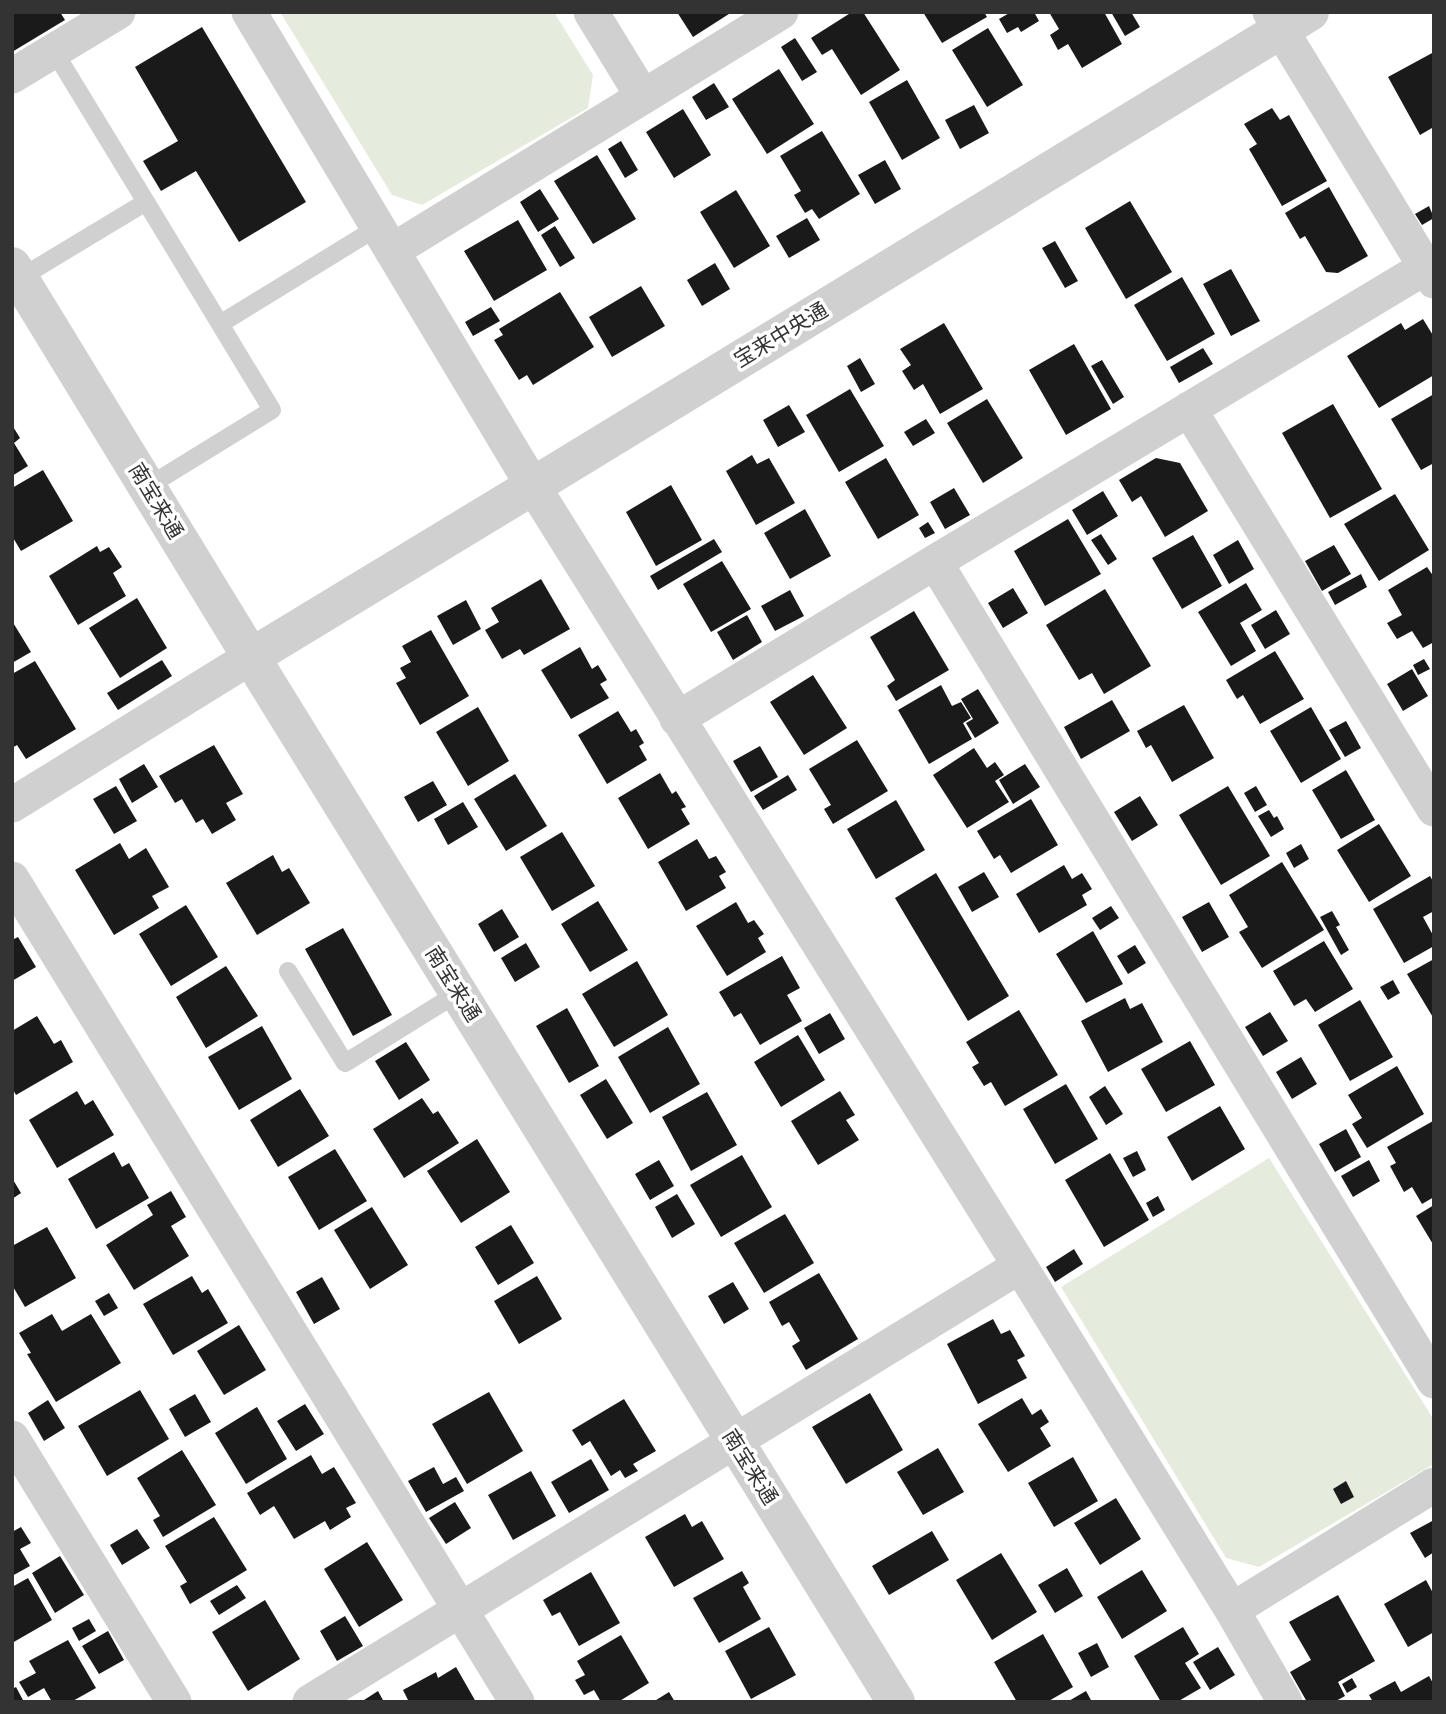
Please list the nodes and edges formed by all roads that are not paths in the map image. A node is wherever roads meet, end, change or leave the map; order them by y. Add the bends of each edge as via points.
1 (118, 12) edge
2 (249, 12) edge
3 (591, 12) edge
4 (781, 12) edge
5 (1287, 18) edge
6 (54, 51) junction
7 (12, 76) edge
8 (643, 97) junction
9 (146, 202) junction
10 (385, 239) junction
11 (16, 272) edge
12 (1430, 274) edge
13 (220, 324) junction
14 (1189, 408) junction
15 (533, 486) junction
16 (147, 487) junction
17 (934, 562) junction
18 (251, 657) junction
19 (677, 719) junction
20 (12, 806) edge
21 (1434, 809) edge
22 (12, 879) edge
23 (288, 971) dead end
24 (458, 993) junction
25 (1020, 1266) junction
26 (1434, 1381) edge
27 (12, 1438) edge
28 (734, 1440) junction
29 (1434, 1485) edge
30 (460, 1609) junction
31 (1232, 1610) junction
32 (174, 1702) edge
33 (310, 1702) edge
34 (517, 1702) edge
35 (896, 1702) edge
36 (1285, 1702) edge

1 - 6 street
2 - 10 street
3 - 8 street
4 - 8 street
5 - 12 street
5 - 15 street, 宝来中央通
6 - 7 street
6 - 9 lane
8 - 10 street
9 - 11 lane
9 - 13 lane
10 - 13 lane
10 - 15 street
11 - 16 street, 南宝来通
12 - 14 street
13 - 16 lane via 272,410
14 - 17 street
14 - 21 street
15 - 18 street, 宝来中央通
15 - 19 street
16 - 18 street, 南宝来通
17 - 19 street
17 - 26 street
18 - 20 street
18 - 24 street, 南宝来通
19 - 25 street
22 - 30 street
23 - 24 lane via 345,1063
24 - 28 street, 南宝来通
25 - 28 street
25 - 31 street
27 - 32 street
28 - 30 street
28 - 35 street, 南宝来通
29 - 31 street
30 - 33 street
30 - 34 street
31 - 36 street

